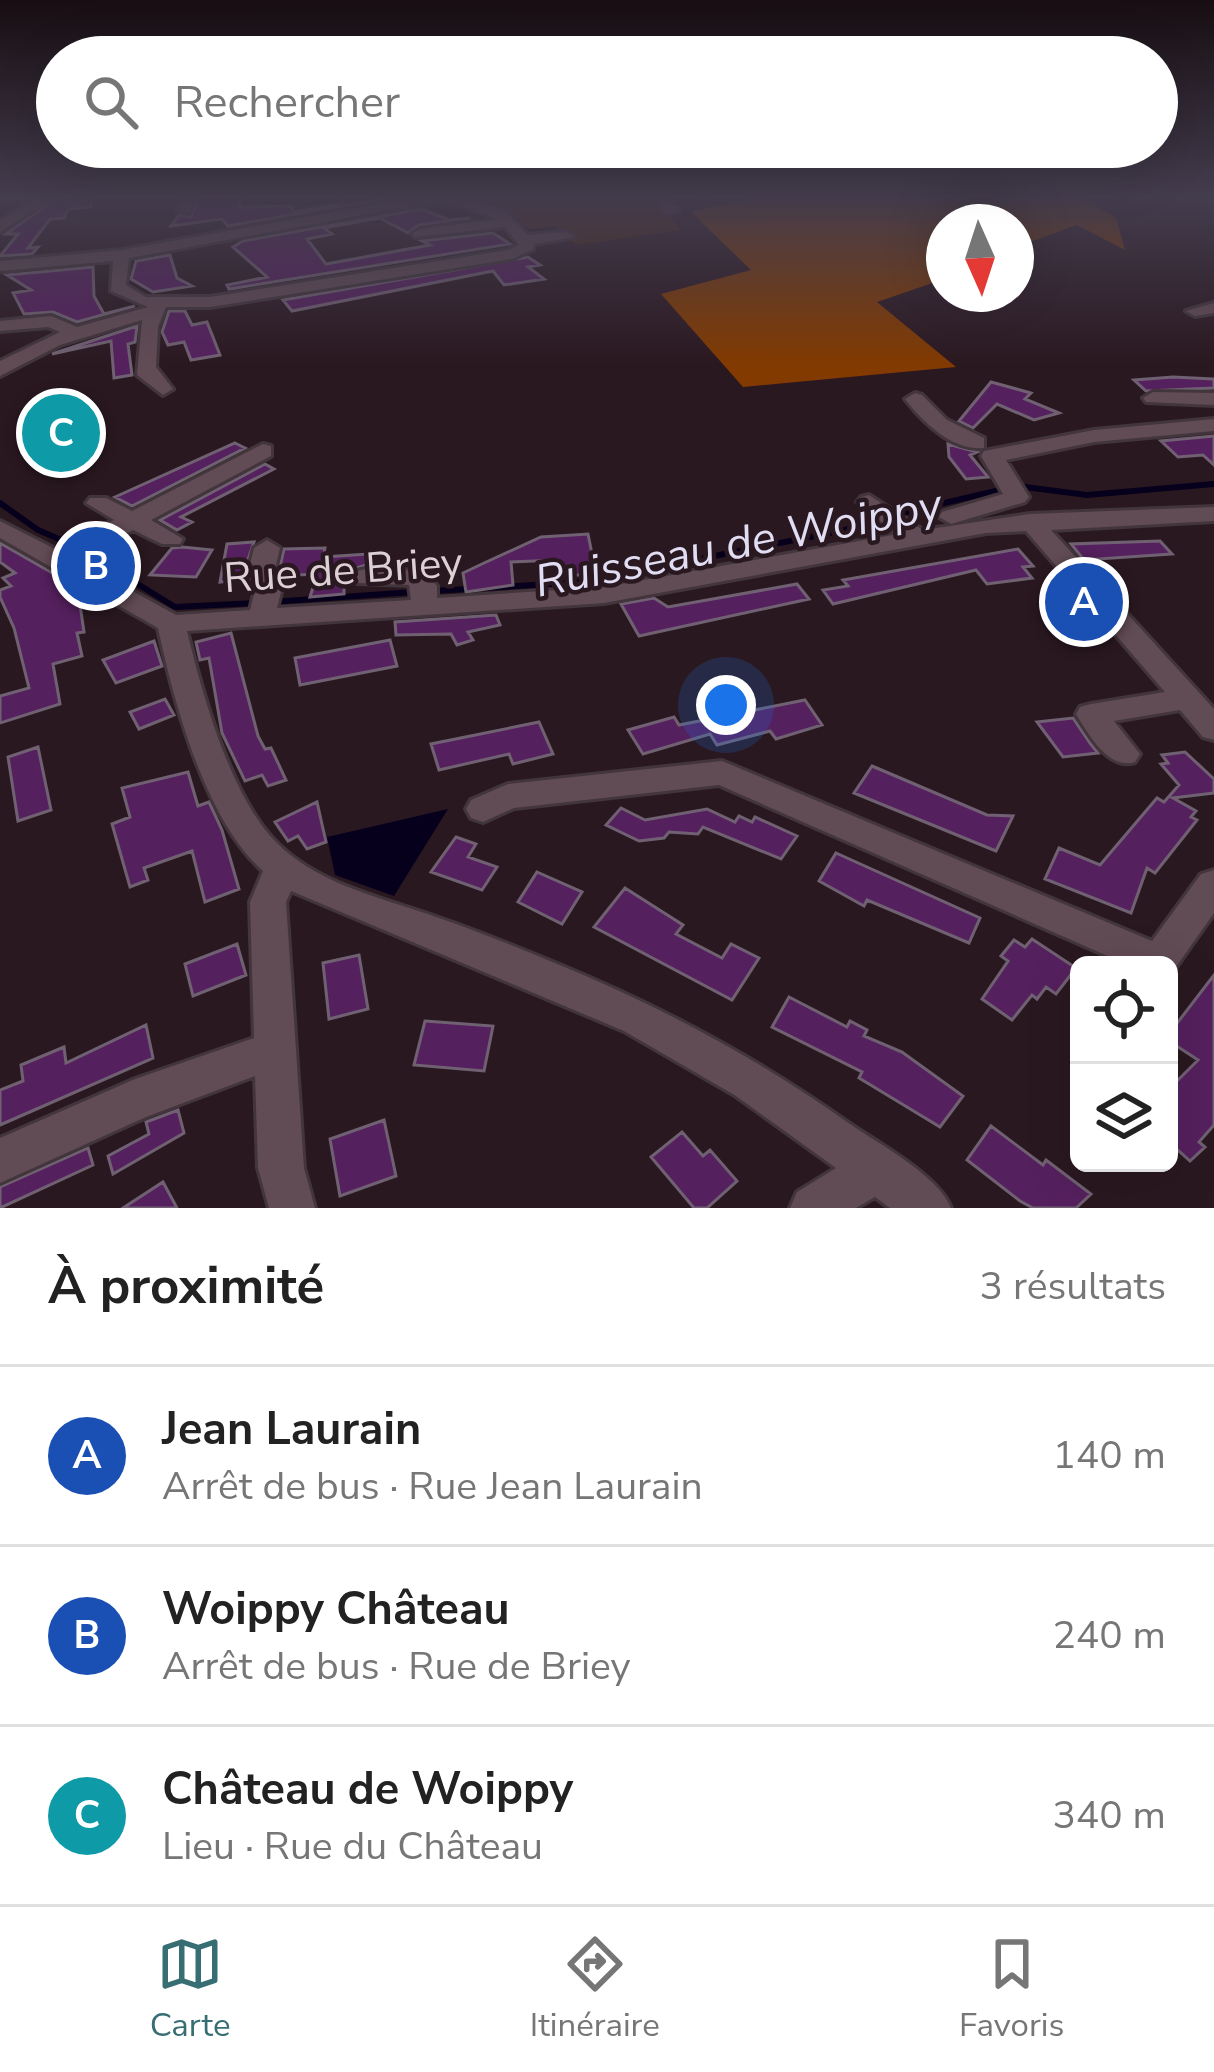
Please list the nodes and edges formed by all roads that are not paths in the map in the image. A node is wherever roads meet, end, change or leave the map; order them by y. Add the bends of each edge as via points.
1 (137, 252) edge
2 (512, 252) edge
3 (122, 255) junction
4 (478, 260) junction
5 (0, 270) edge
6 (499, 275) dead end
7 (196, 288) dead end
8 (155, 308) junction
9 (0, 326) edge
10 (73, 332) junction
11 (0, 370) edge
12 (164, 388) dead end
13 (1153, 398) dead end
14 (915, 399) dead end
15 (1214, 399) edge
16 (1214, 425) edge
17 (981, 445) junction
18 (263, 452) dead end
19 (98, 502) dead end
20 (1214, 514) edge
21 (130, 520) junction
22 (1030, 521) junction
23 (892, 522) junction
24 (0, 528) edge
25 (171, 539) dead end
26 (267, 548) dead end
27 (74, 551) junction
28 (366, 577) dead end
29 (424, 597) junction
30 (264, 607) junction
31 (171, 624) junction
32 (1187, 699) junction
33 (1214, 729) edge
34 (1124, 754) dead end
35 (483, 809) dead end
36 (282, 867) junction
37 (1214, 884) edge
38 (1142, 956) edge
39 (1163, 956) edge
40 (275, 1050) junction
41 (0, 1161) edge
42 (876, 1170) junction
43 (292, 1208) edge
44 (813, 1208) edge
45 (928, 1208) edge

1 - 3 street
2 - 4 street
3 - 5 street
3 - 8 street via 117,287
4 - 6 street
4 - 8 street
7 - 8 street
8 - 10 street
8 - 12 street via 146,372
9 - 10 street via 51,321
10 - 11 street
13 - 15 street
14 - 17 street via 939,425
16 - 17 street
17 - 23 street via 1014,499 929,523
18 - 21 street
19 - 21 street
20 - 22 street, Rue de Briey
21 - 25 street
21 - 27 street
22 - 23 street, Rue de Briey
22 - 32 street
23 - 29 street, Rue de Briey via 635,591
24 - 27 street, Rue de Briey
26 - 30 street via 258,584 268,592
27 - 31 street, Rue de Briey
28 - 29 street via 410,574
29 - 30 street, Rue de Briey
30 - 31 street, Rue de Briey
31 - 36 street via 232,806
32 - 33 street
32 - 34 street via 1091,714
35 - 38 street via 508,796 722,773
36 - 40 street via 268,902
36 - 42 street via 641,1019 756,1085
37 - 39 street
40 - 41 street via 135,1100
40 - 43 street via 281,1168
42 - 44 street
42 - 45 street

